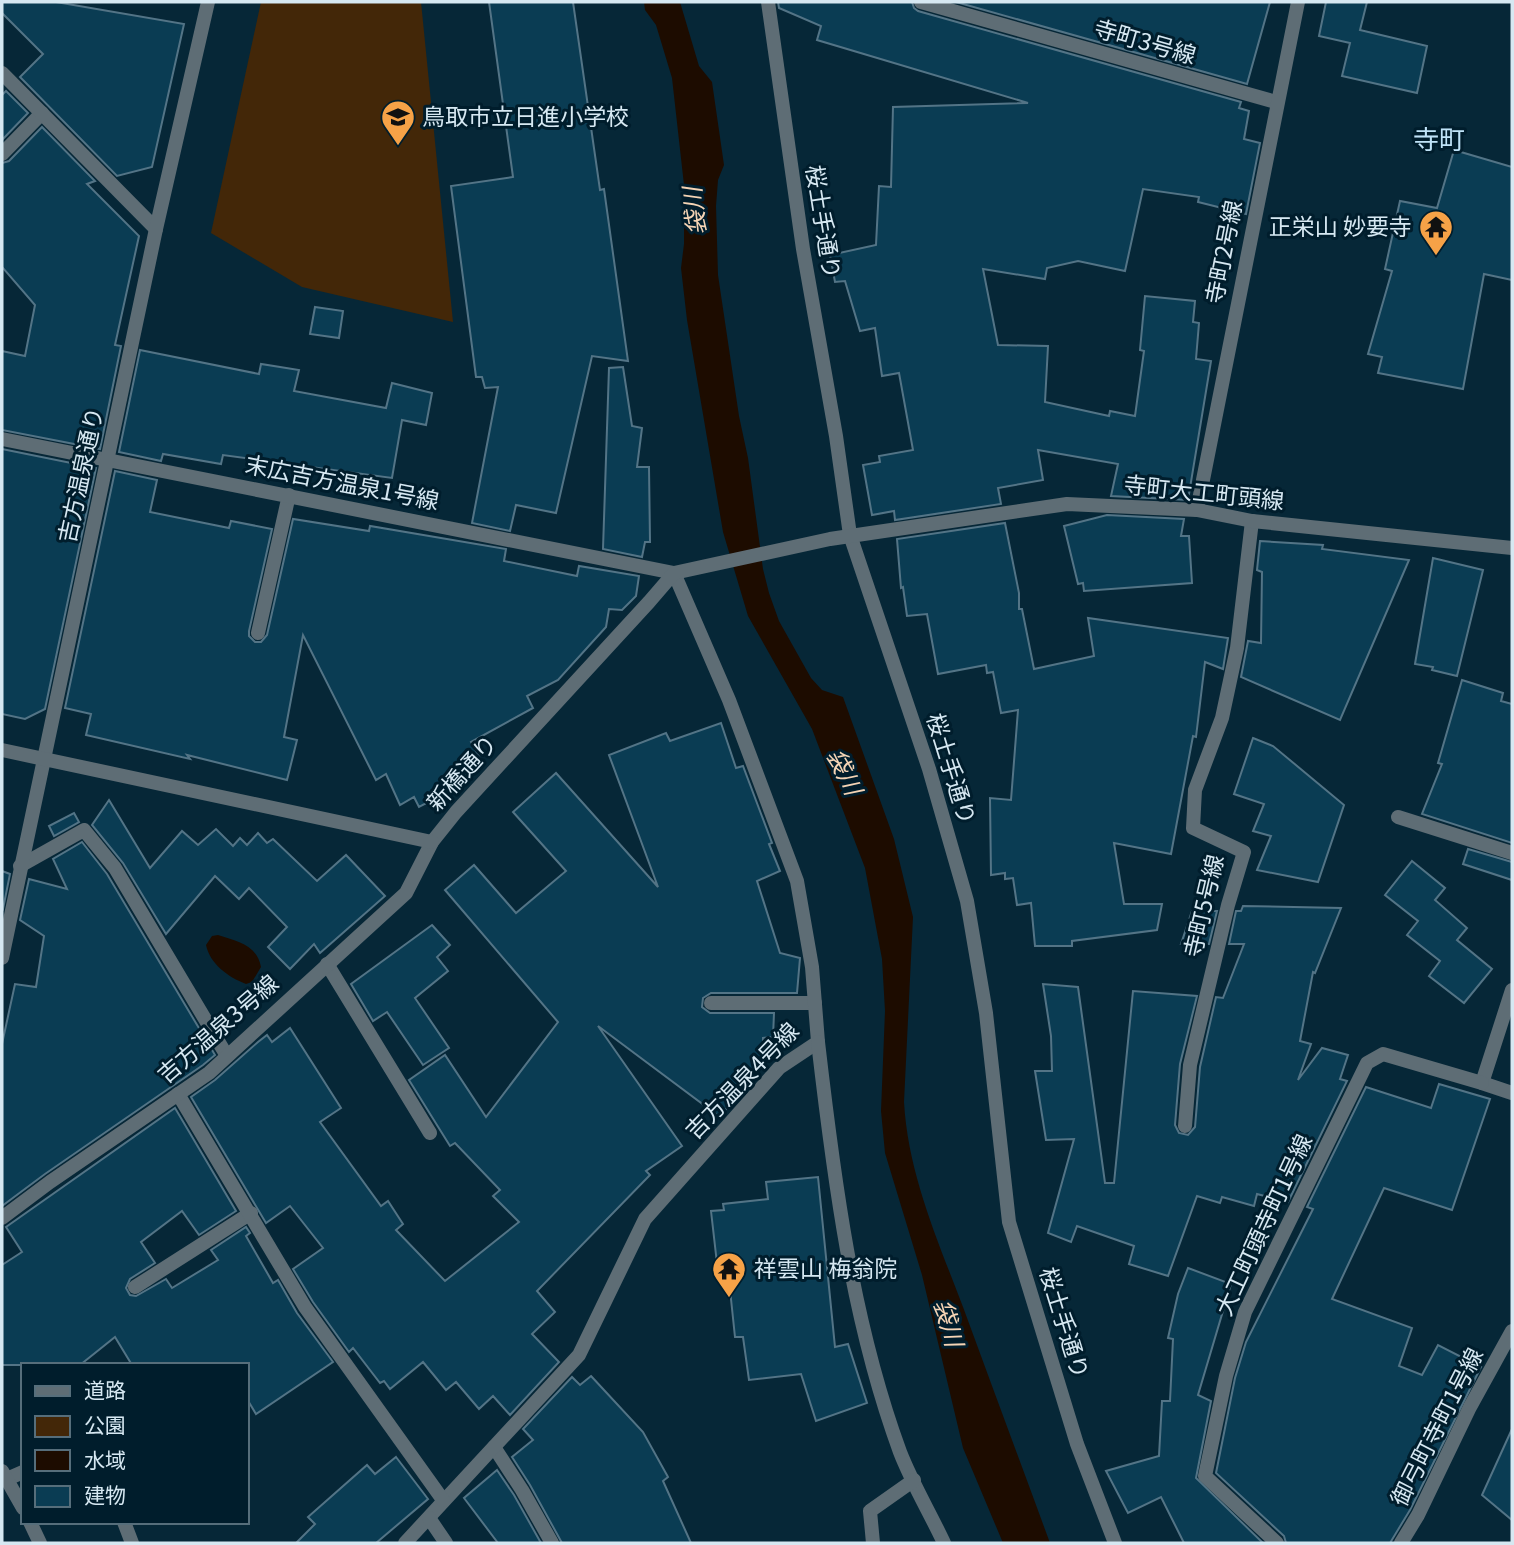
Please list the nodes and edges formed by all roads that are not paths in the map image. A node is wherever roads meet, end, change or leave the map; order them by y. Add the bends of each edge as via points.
1 (208, 2) edge
2 (768, 2) edge
3 (921, 2) edge
4 (1298, 2) edge
5 (2, 73) edge
6 (1276, 102) junction
7 (42, 113) junction
8 (2, 154) edge
9 (156, 229) junction
10 (2, 439) edge
11 (108, 460) junction
12 (289, 495) junction
13 (1197, 510) junction
14 (1252, 521) junction
15 (850, 535) junction
16 (1512, 548) edge
17 (681, 571) junction
18 (258, 633) dead end
19 (2, 750) edge
20 (43, 758) junction
21 (1398, 817) dead end
22 (432, 842) junction
23 (1512, 853) edge
24 (20, 866) junction
25 (2, 958) edge
26 (327, 964) junction
27 (1512, 990) edge
28 (711, 1003) dead end
29 (815, 1003) junction
30 (818, 1042) junction
31 (227, 1056) junction
32 (1482, 1083) junction
33 (1512, 1093) edge
34 (178, 1094) junction
35 (1185, 1126) dead end
36 (430, 1133) dead end
37 (251, 1213) junction
38 (2, 1218) edge
39 (135, 1287) dead end
40 (1512, 1331) edge
41 (494, 1447) junction
42 (4, 1475) edge
43 (914, 1480) junction
44 (443, 1500) junction
45 (21, 1505) edge
46 (429, 1518) junction
47 (31, 1524) edge
48 (125, 1524) edge
49 (40, 1543) edge
50 (132, 1543) edge
51 (405, 1543) edge
52 (446, 1543) edge
53 (552, 1543) edge
54 (873, 1543) edge
55 (944, 1543) edge
56 (1115, 1543) edge
57 (1277, 1543) edge
58 (1401, 1543) edge

1 - 9 street, 吉方温泉通り
2 - 15 street, 桜土手通り
3 - 6 street, 寺町3号線
4 - 6 street, 寺町2号線
5 - 7 street
6 - 13 street, 寺町2号線
7 - 8 street
7 - 9 street
9 - 11 street, 吉方温泉通り
10 - 11 street, 末広吉方温泉1号線
11 - 12 street, 末広吉方温泉1号線
11 - 20 street, 吉方温泉通り
12 - 17 street, 末広吉方温泉1号線
12 - 18 street
13 - 14 street, 寺町大工町頭線
13 - 15 street, 寺町大工町頭線 via 1067,504
14 - 16 street, 寺町大工町頭線
14 - 35 street, 寺町5号線 via 1237,648 1222,718 1195,790 1193,828 1244,852 1190,1066
15 - 17 street
15 - 56 street, 桜土手通り via 929,769 967,901 986,1013 1009,1222 1077,1444
17 - 22 street, 新橋通り
17 - 29 street, 吉方温泉4号線 via 797,881
19 - 20 street, 新橋通り
20 - 22 street, 新橋通り
20 - 24 street, 吉方温泉通り
21 - 23 street
22 - 26 street, 吉方温泉3号線 via 406,893
24 - 25 street, 吉方温泉通り
24 - 31 street via 84,830 115,868
26 - 31 street, 吉方温泉3号線
26 - 36 street
27 - 32 street
28 - 29 street
29 - 30 street, 吉方温泉4号線
30 - 41 street, 吉方温泉4号線 via 779,1068 645,1219 579,1355
30 - 43 street via 853,1285 879,1387
31 - 34 street, 吉方温泉3号線
32 - 33 street
32 - 57 street, 大工町頭寺町1号線 via 1383,1054 1367,1063 1245,1312 1205,1476
34 - 37 street
34 - 38 street, 吉方温泉3号線
37 - 39 street
37 - 44 street via 305,1307
40 - 58 street, 御弓町寺町1号線
41 - 44 street, 吉方温泉4号線
41 - 53 street
42 - 45 street
43 - 54 street via 870,1511
43 - 55 street
44 - 46 street, 吉方温泉4号線
46 - 51 street, 吉方温泉4号線
46 - 52 street
47 - 49 street
48 - 50 street

